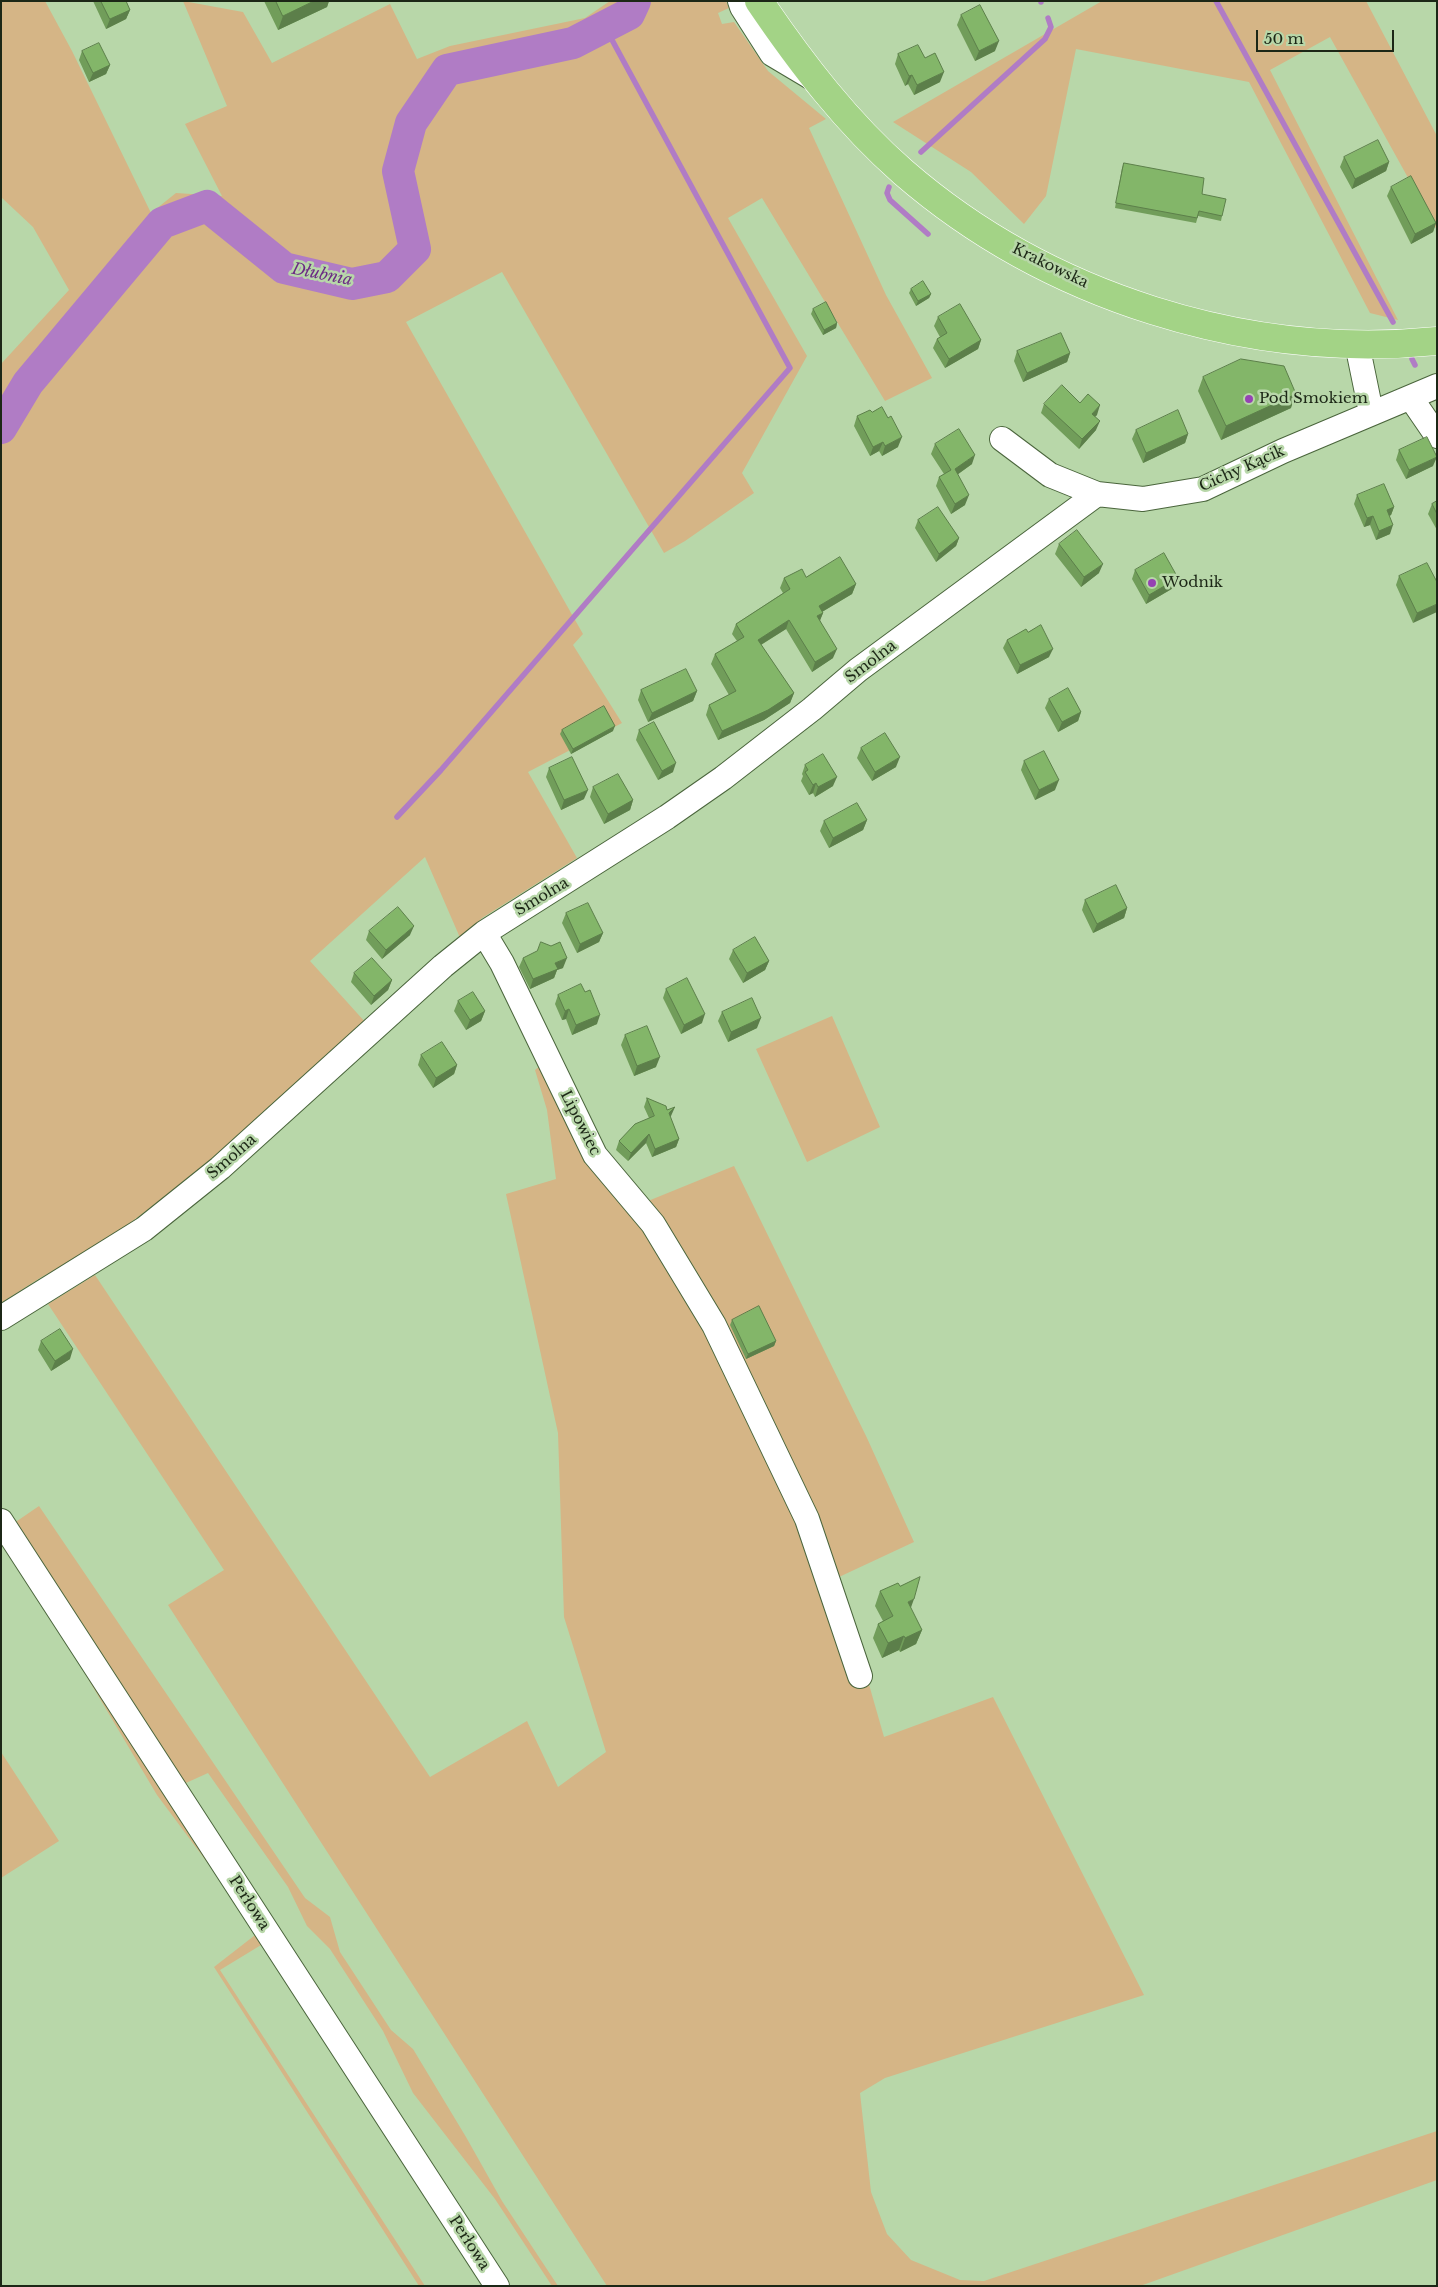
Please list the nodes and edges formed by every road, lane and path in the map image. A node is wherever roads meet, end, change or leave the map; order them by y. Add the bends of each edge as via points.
1 (740, 1) edge
2 (759, 1) edge
3 (817, 81) junction
4 (1437, 341) edge
5 (1357, 344) junction
6 (1437, 386) edge
7 (1411, 398) junction
8 (1371, 412) junction
9 (1437, 436) edge
10 (1002, 439) dead end
11 (1097, 494) junction
12 (484, 933) junction
13 (1, 1318) edge
14 (1, 1521) edge
15 (860, 1676) dead end
16 (497, 2286) edge

1 - 3 street via 772,54
2 - 3 main road, Krakowska
3 - 5 main road, Krakowska via 870,141 942,203 1028,258 1073,280 1125,300 1221,328 1310,342
4 - 5 main road, Krakowska
5 - 8 street
6 - 7 street, Cichy Kącik
7 - 8 street, Cichy Kącik
7 - 9 street
8 - 11 street, Cichy Kącik via 1282,450 1203,489 1143,499
10 - 11 street, Cichy Kącik via 1050,475
11 - 12 street, Smolna via 858,670 723,778 659,823
12 - 13 street, Smolna via 443,966 220,1168 144,1228
12 - 15 street, Lipowiec via 502,963 595,1155 653,1224 714,1324 807,1519
14 - 16 street, Perłowa

